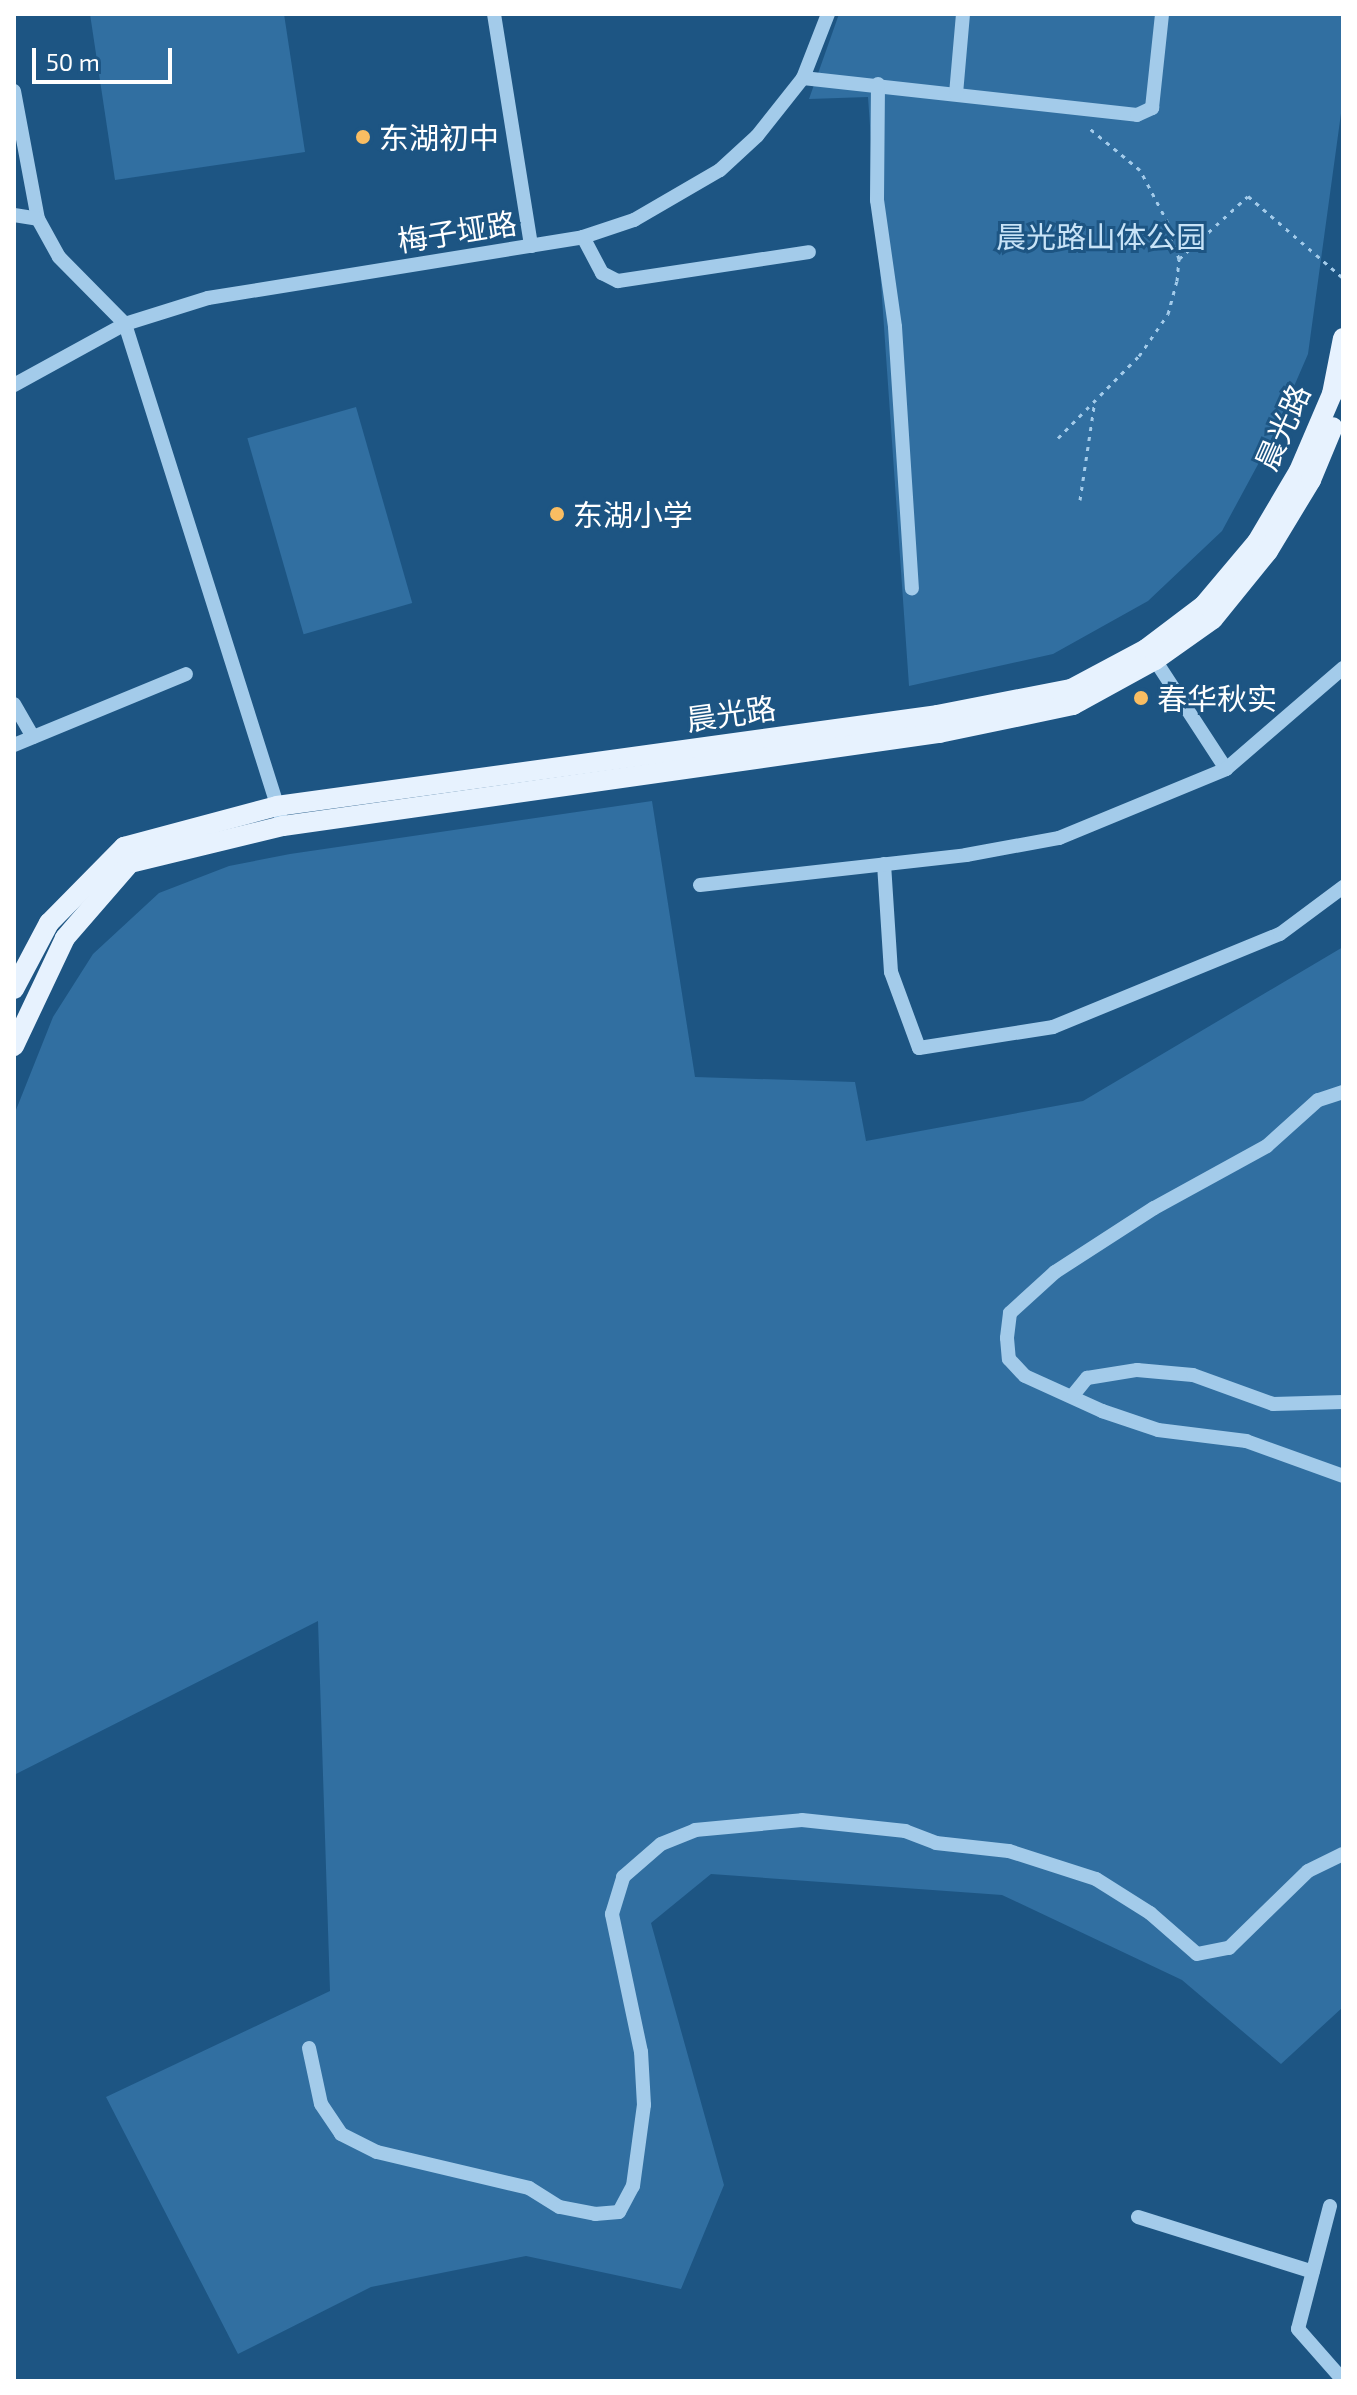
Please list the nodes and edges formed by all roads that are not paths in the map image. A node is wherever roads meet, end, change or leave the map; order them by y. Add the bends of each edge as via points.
1 (494, 14) edge
2 (828, 14) edge
3 (963, 14) edge
4 (1162, 14) edge
5 (803, 78) junction
6 (878, 84) junction
7 (14, 91) edge
8 (956, 94) junction
9 (14, 215) edge
10 (38, 219) junction
11 (583, 237) junction
12 (531, 246) junction
13 (809, 252) dead end
14 (125, 324) junction
15 (1343, 338) edge
16 (14, 385) edge
17 (1343, 402) edge
18 (912, 588) dead end
19 (1155, 660) junction
20 (1343, 668) edge
21 (186, 674) dead end
22 (14, 704) edge
23 (33, 737) junction
24 (14, 745) edge
25 (1226, 769) junction
26 (277, 806) junction
27 (283, 826) junction
28 (884, 864) junction
29 (700, 885) dead end
30 (1343, 887) edge
31 (14, 989) edge
32 (14, 1046) edge
33 (1343, 1092) edge
34 (1074, 1394) junction
35 (1343, 1402) edge
36 (1343, 1476) edge
37 (1343, 1854) edge
38 (309, 2048) dead end
39 (1330, 2206) dead end
40 (1138, 2217) dead end
41 (1313, 2272) junction
42 (1343, 2380) edge

1 - 12 street
2 - 5 street, 梅子垭路
3 - 8 street
4 - 8 street via 1152,108 1137,115
5 - 6 street
5 - 11 street, 梅子垭路 via 783,108 720,170 634,220
6 - 8 street
6 - 18 street via 877,200 895,327
7 - 10 street
9 - 10 street
10 - 14 street via 59,257
11 - 12 street, 梅子垭路
11 - 13 street via 602,273 618,281
12 - 14 street, 梅子垭路 via 208,298
14 - 16 street, 梅子垭路
14 - 26 street
15 - 26 main road, 晨光路 via 1332,394 1299,471 1257,542 1204,605 1146,649 1071,689 937,715
17 - 19 main road, 晨光路 via 1311,480 1268,551 1213,619
19 - 25 street
19 - 27 main road, 晨光路 via 1073,705 939,733
20 - 25 street
21 - 23 street
22 - 23 street
23 - 24 street
25 - 28 street via 1059,838
26 - 27 street
26 - 31 main road, 晨光路 via 124,847 49,923
27 - 32 main road, 晨光路 via 130,863 65,938
28 - 29 street
28 - 30 street via 891,972 919,1048 1053,1027 1280,934
33 - 34 street via 1318,1100 1267,1146 1068,1264 1010,1313 1009,1359 1046,1387
34 - 35 street via 1087,1378 1137,1370 1193,1375 1273,1404
34 - 36 street via 1158,1430 1246,1441
37 - 38 street via 1308,1871 1229,1948 1197,1954 1150,1913 1096,1879 1009,1851 936,1843 905,1831 802,1820 695,1830 661,1844 623,1877 612,1914 641,2052 644,2105 633,2186 619,2212 595,2214 560,2207 529,2188 377,2152 341,2134 321,2104
39 - 41 street
40 - 41 street
41 - 42 street via 1298,2329

